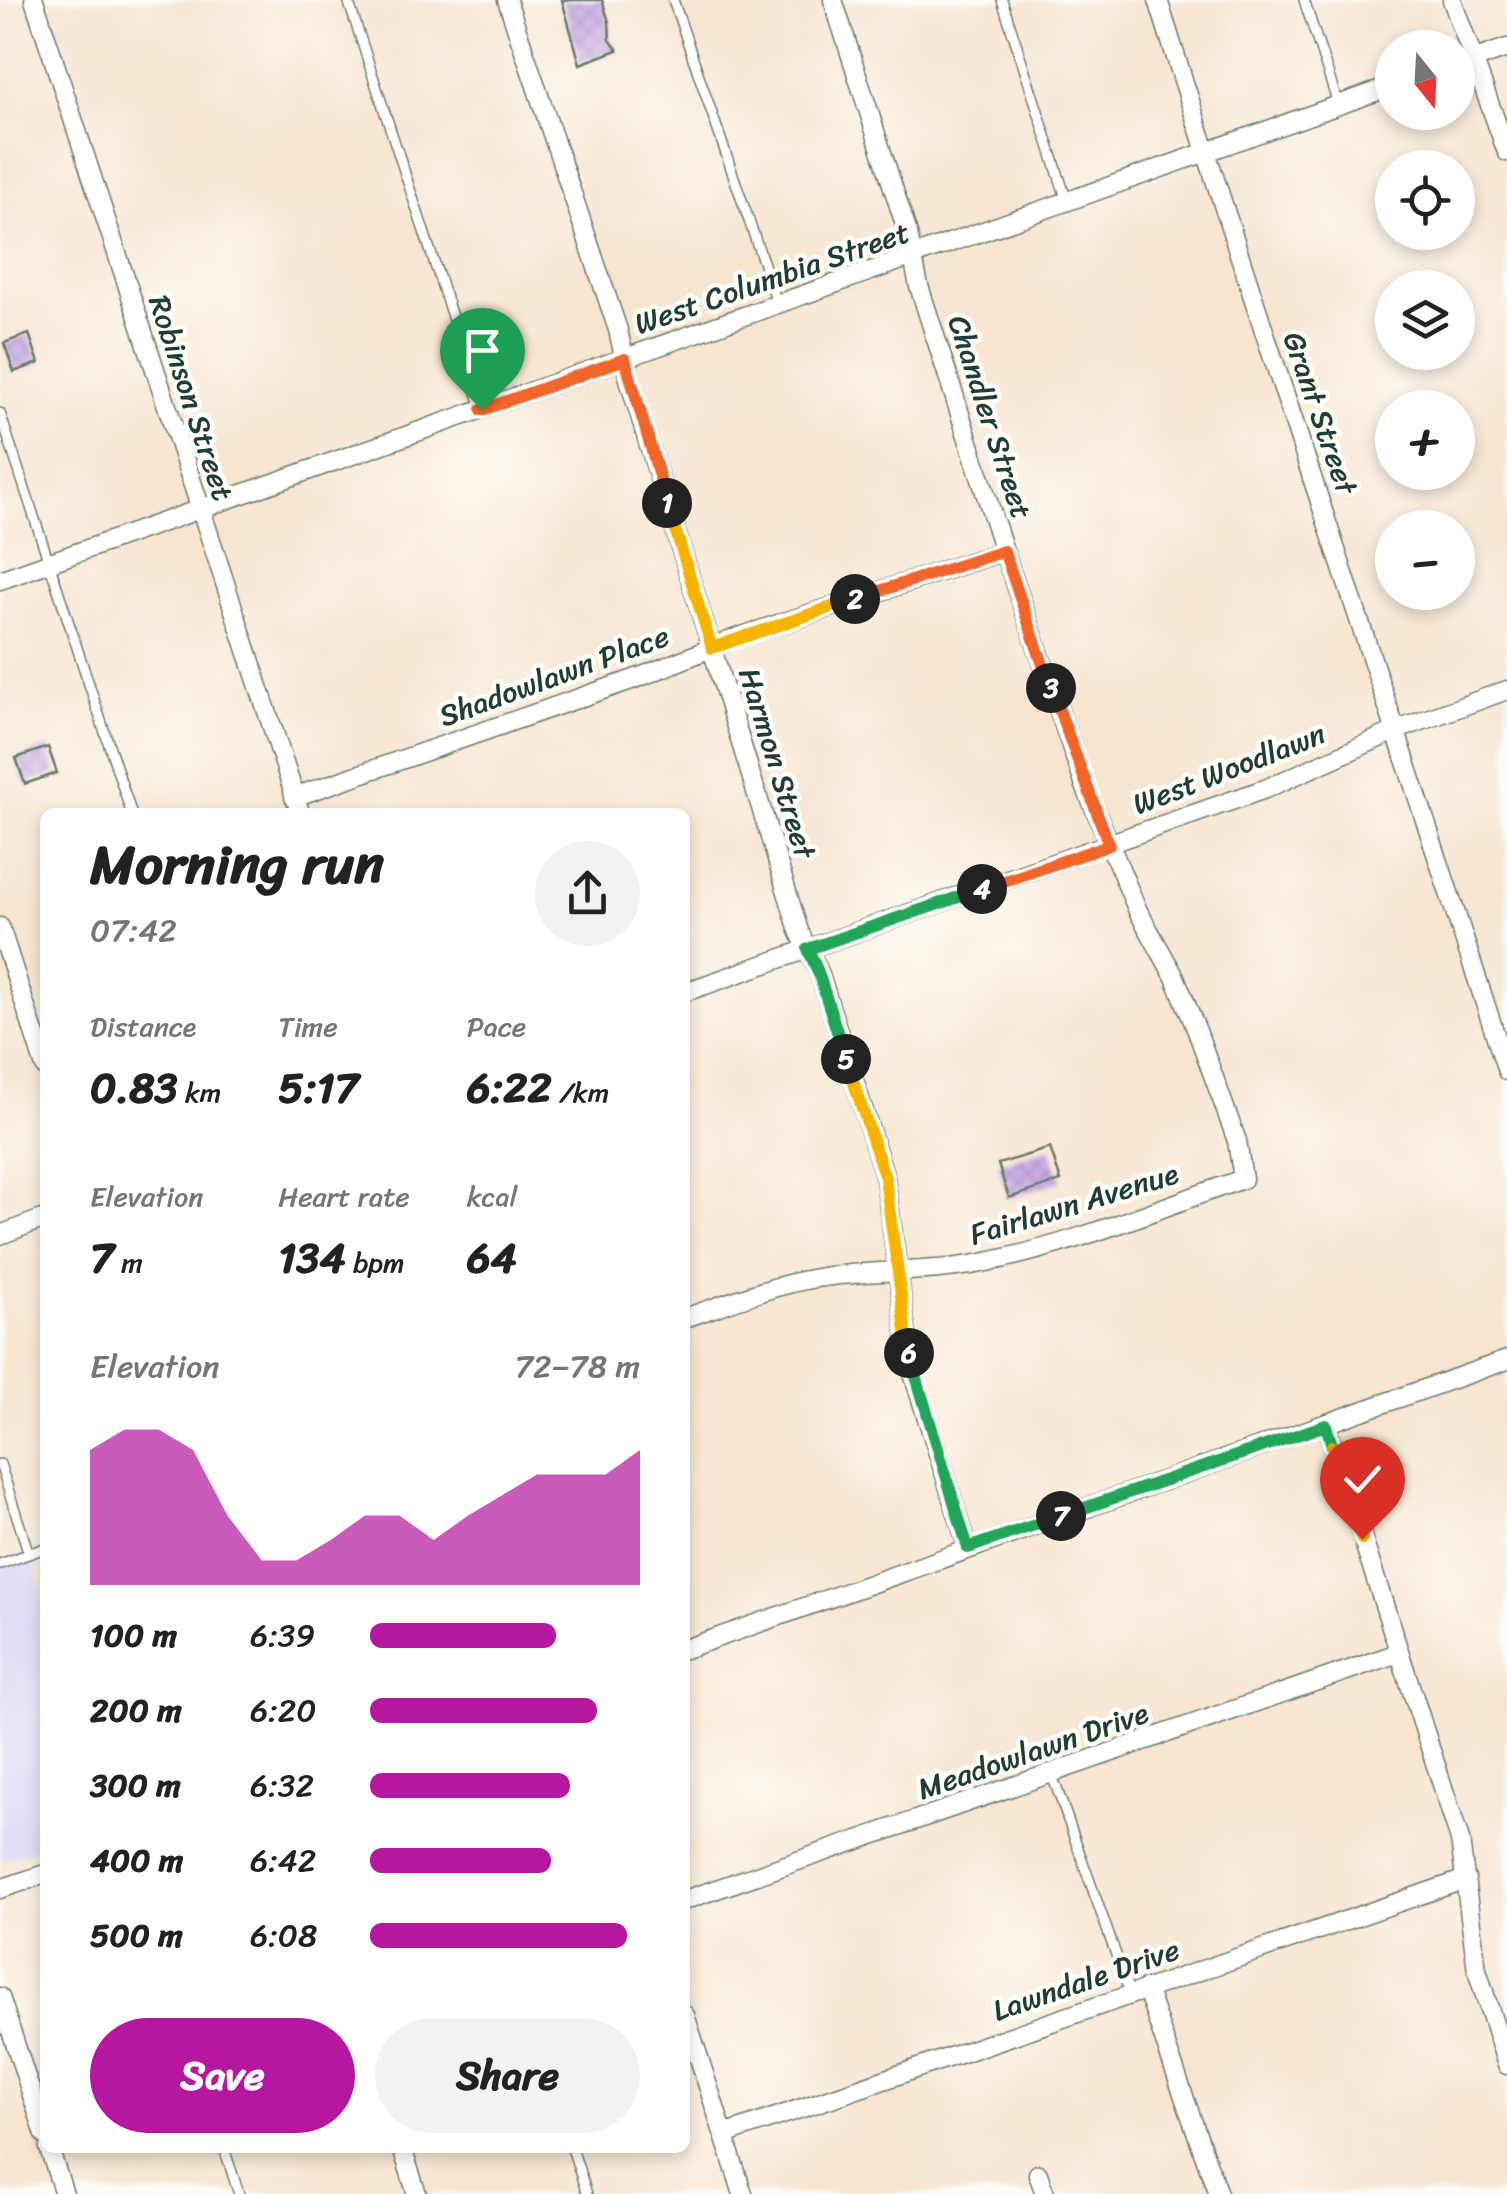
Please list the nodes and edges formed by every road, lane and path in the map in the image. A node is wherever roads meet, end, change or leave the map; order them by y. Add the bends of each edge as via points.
1 (34, 0) edge
2 (348, 0) edge
3 (507, 0) edge
4 (674, 0) edge
5 (833, 0) edge
6 (1002, 0) edge
7 (1158, 0) edge
8 (1304, 0) edge
9 (1452, 0) edge
10 (1458, 30) edge
11 (1507, 48) edge
12 (1475, 59) edge
13 (1475, 83) edge
14 (1375, 92) edge
15 (1338, 104) junction
16 (1507, 152) edge
17 (1206, 154) junction
18 (1068, 204) junction
19 (914, 258) junction
20 (778, 305) junction
21 (625, 359) junction
22 (482, 410) junction
23 (0, 413) edge
24 (200, 510) junction
25 (1004, 551) junction
26 (50, 564) junction
27 (0, 580) edge
28 (712, 648) junction
29 (1507, 690) edge
30 (1397, 730) junction
31 (297, 805) edge
32 (130, 808) edge
33 (1109, 845) junction
34 (0, 927) edge
35 (808, 949) junction
36 (690, 990) edge
37 (40, 1051) edge
38 (1507, 1071) edge
39 (1243, 1179) joint
40 (40, 1220) edge
41 (0, 1235) edge
42 (898, 1272) junction
43 (690, 1316) edge
44 (1507, 1360) edge
45 (1326, 1425) junction
46 (0, 1464) edge
47 (968, 1548) junction
48 (40, 1550) edge
49 (30, 1554) junction
50 (0, 1564) edge
51 (690, 1647) edge
52 (1398, 1653) junction
53 (1052, 1774) junction
54 (40, 1876) edge
55 (1466, 1879) junction
56 (0, 1890) edge
57 (690, 1898) edge
58 (1138, 1991) junction
59 (0, 1996) edge
60 (690, 2030) edge
61 (1507, 2065) edge
62 (40, 2120) edge
63 (724, 2135) junction
64 (51, 2153) edge
65 (226, 2153) edge
66 (404, 2153) edge
67 (574, 2153) edge
68 (1038, 2174) dead end
69 (64, 2194) edge
70 (239, 2194) edge
71 (417, 2194) edge
72 (588, 2194) edge
73 (743, 2194) edge
74 (1045, 2194) edge
75 (1218, 2194) edge

1 - 24 street, Robinson Street
2 - 22 lane
3 - 21 street, Harmon Street
4 - 20 lane
5 - 19 street, Chandler Street
6 - 18 lane
7 - 17 street, Grant Street
8 - 15 lane
9 - 10 street
11 - 12 street
13 - 16 street
14 - 15 street, West Columbia Street
15 - 17 street, West Columbia Street
17 - 18 street, West Columbia Street
17 - 30 street, Grant Street
18 - 19 street, West Columbia Street
19 - 20 street, West Columbia Street
19 - 25 street, Chandler Street
20 - 21 street, West Columbia Street
21 - 22 street, West Columbia Street
21 - 28 street, Harmon Street
22 - 24 street, West Columbia Street
23 - 26 lane
24 - 26 street, West Columbia Street
24 - 31 street, Robinson Street
25 - 28 street, Shadowlawn Place
25 - 33 street, Chandler Street
26 - 27 street, West Columbia Street
26 - 32 lane
28 - 31 street, Shadowlawn Place
28 - 35 street, Harmon Street
29 - 30 street, West Woodlawn
30 - 33 street, West Woodlawn via 1265,789
30 - 38 street, Grant Street
33 - 35 street, West Woodlawn
33 - 39 street, Chandler Street via 1197,1030 1237,1141
34 - 37 street
35 - 36 street, West Woodlawn
35 - 42 street, Harmon Street via 885,1178
39 - 42 street, Fairlawn Avenue via 1028,1253
40 - 41 street
42 - 43 street, Fairlawn Avenue via 776,1286
42 - 47 street, Harmon Street via 912,1367
44 - 45 street
45 - 47 street
45 - 52 street
46 - 49 lane
47 - 51 street
48 - 49 lane
49 - 50 lane
52 - 53 street, Meadowlawn Drive
52 - 55 street via 1460,1840
53 - 57 street, Meadowlawn Drive
53 - 58 lane
54 - 56 street
55 - 58 street, Lawndale Drive
55 - 61 street via 1478,1970
58 - 63 street, Lawndale Drive
58 - 75 street
59 - 62 street
60 - 63 street
63 - 73 street
64 - 69 street
65 - 70 lane
66 - 71 street
67 - 72 lane
68 - 74 street

